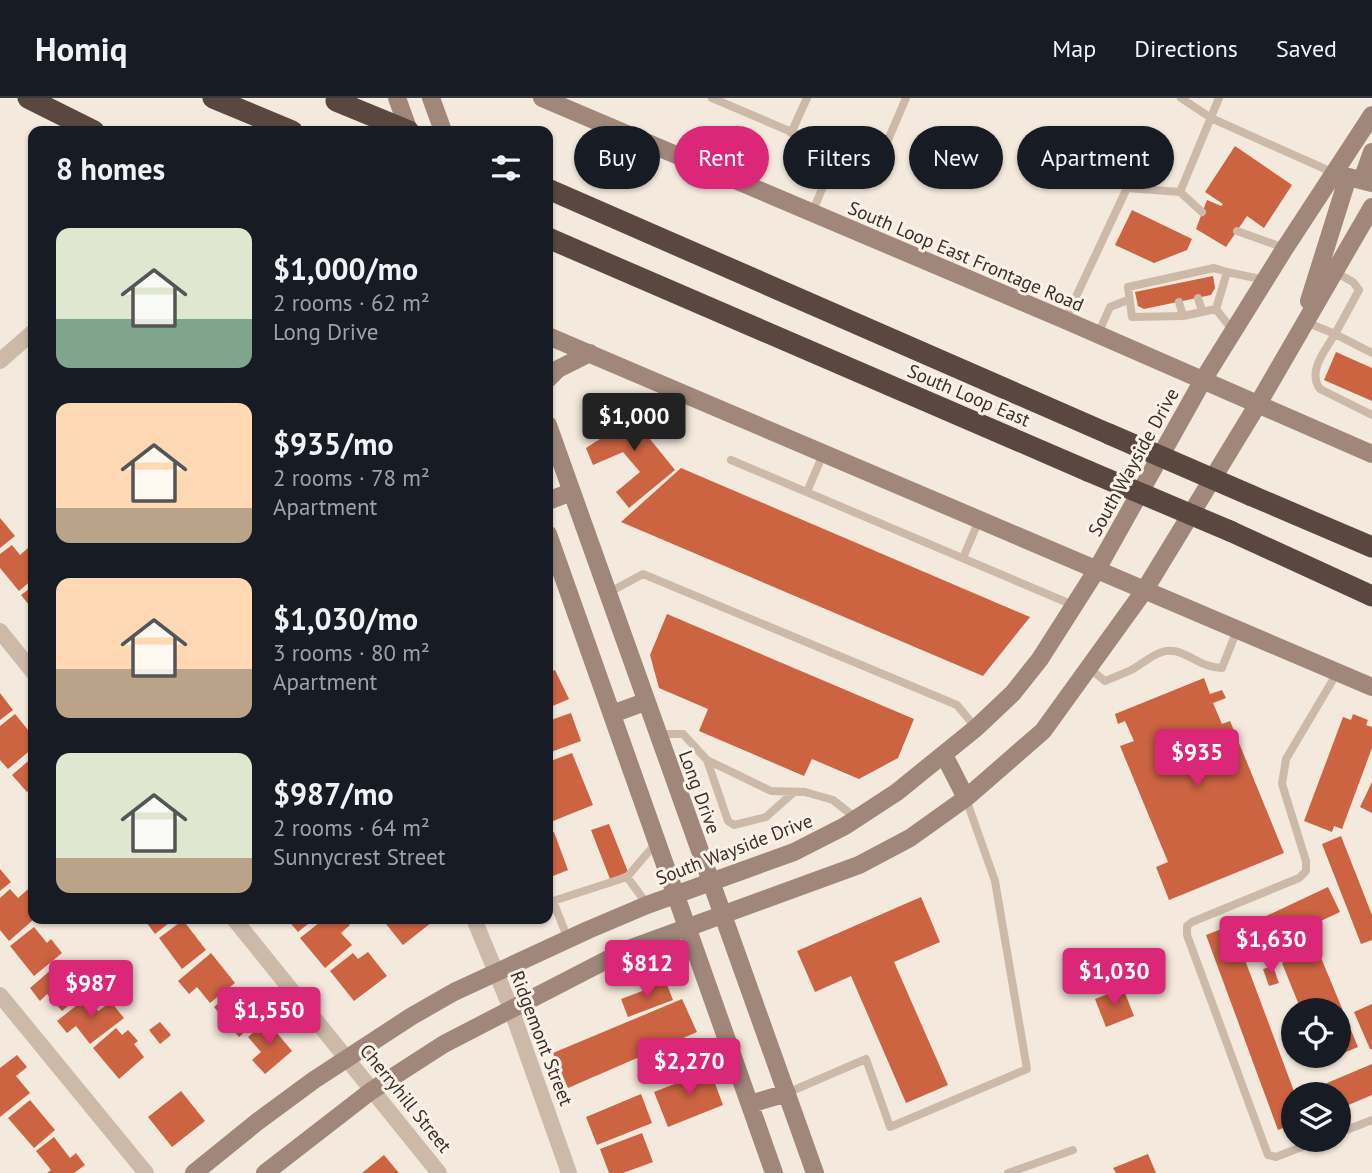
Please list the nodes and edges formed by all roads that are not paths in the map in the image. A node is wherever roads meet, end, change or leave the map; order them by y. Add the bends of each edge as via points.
1 (28, 98) edge
2 (213, 98) edge
3 (397, 98) edge
4 (431, 98) edge
5 (712, 98) edge
6 (807, 98) edge
7 (906, 98) edge
8 (1181, 98) edge
9 (1219, 98) edge
10 (333, 99) edge
11 (554, 100) edge
12 (1372, 115) edge
13 (1212, 118) junction
14 (84, 126) edge
15 (280, 126) edge
16 (397, 126) edge
17 (407, 126) edge
18 (441, 126) edge
19 (794, 126) edge
20 (894, 126) edge
21 (783, 129) edge
22 (1372, 152) edge
23 (1354, 178) edge
24 (822, 189) edge
25 (553, 191) edge
26 (1180, 192) junction
27 (1372, 207) edge
28 (1202, 212) dead end
29 (812, 213) junction
30 (1237, 232) dead end
31 (553, 240) edge
32 (1285, 248) junction
33 (1227, 272) junction
34 (1335, 272) junction
35 (1265, 280) junction
36 (1198, 298) dead end
37 (1128, 300) junction
38 (1179, 302) dead end
39 (1157, 306) dead end
40 (1216, 309) junction
41 (1202, 311) junction
42 (1160, 316) junction
43 (1183, 316) junction
44 (1065, 320) junction
45 (1304, 325) junction
46 (1233, 331) junction
47 (1335, 334) junction
48 (1098, 335) junction
49 (28, 336) edge
50 (553, 338) edge
51 (1372, 353) edge
52 (590, 354) junction
53 (0, 361) edge
54 (553, 374) edge
55 (1203, 380) junction
56 (1258, 404) junction
57 (1372, 415) edge
58 (553, 440) edge
59 (823, 454) junction
60 (1372, 454) edge
61 (731, 460) dead end
62 (571, 492) junction
63 (807, 492) junction
64 (553, 499) edge
65 (979, 520) junction
66 (1372, 547) edge
67 (553, 548) edge
68 (963, 558) junction
69 (1096, 571) junction
70 (1144, 591) junction
71 (607, 593) junction
72 (1372, 596) edge
73 (1073, 605) junction
74 (1237, 630) junction
75 (0, 631) edge
76 (28, 666) edge
77 (1089, 668) junction
78 (1336, 673) junction
79 (1372, 687) edge
80 (645, 702) junction
81 (612, 714) junction
82 (976, 728) junction
83 (657, 734) junction
84 (944, 755) junction
85 (707, 760) junction
86 (794, 792) junction
87 (965, 798) junction
88 (857, 819) junction
89 (657, 842) junction
90 (627, 877) junction
91 (709, 882) junction
92 (677, 896) junction
93 (553, 901) edge
94 (647, 905) junction
95 (553, 908) edge
96 (722, 917) junction
97 (238, 924) edge
98 (476, 924) edge
99 (688, 928) junction
100 (568, 939) junction
101 (495, 973) junction
102 (0, 995) edge
103 (511, 1009) junction
104 (348, 1059) junction
105 (371, 1091) junction
106 (787, 1093) junction
107 (750, 1104) junction
108 (1372, 1120) edge
109 (1351, 1128) edge
110 (1073, 1150) dead end
111 (1289, 1152) edge
112 (146, 1173) edge
113 (194, 1173) edge
114 (265, 1173) edge
115 (439, 1173) edge
116 (569, 1173) edge
117 (774, 1173) edge
118 (815, 1173) edge
119 (1008, 1173) edge

1 - 14 highway
2 - 15 highway
3 - 17 main road
4 - 18 main road
5 - 21 lane
6 - 19 lane
7 - 20 lane
8 - 13 lane
9 - 13 lane
10 - 16 highway, bridge
11 - 29 main road, South Loop East Frontage Road
12 - 23 main road, South Wayside Drive
13 - 23 lane
13 - 26 lane
22 - 23 main road
23 - 32 main road, South Wayside Drive
23 - 45 main road via 1325,245
24 - 29 lane
25 - 66 highway, South Loop East, bridge
26 - 28 lane
26 - 44 lane via 1127,188
27 - 34 main road
29 - 44 main road, South Loop East Frontage Road
30 - 32 lane
31 - 72 highway, South Loop East, bridge
32 - 35 main road, South Wayside Drive
33 - 35 lane
33 - 37 lane via 1214,268 1193,277 1128,287
33 - 40 lane
34 - 45 main road
34 - 47 lane via 1359,289
35 - 46 main road, South Wayside Drive
36 - 41 lane
37 - 42 lane via 1132,317
37 - 48 lane via 1110,307
38 - 43 lane
39 - 42 lane
40 - 41 lane
40 - 46 lane
41 - 43 lane
42 - 43 lane
44 - 48 main road, South Loop East Frontage Road
45 - 47 lane
45 - 56 main road
46 - 55 main road, South Wayside Drive
47 - 51 lane
47 - 57 lane via 1317,366 1316,383
48 - 55 main road, South Loop East Frontage Road
49 - 53 street
50 - 52 main road
52 - 54 main road
52 - 59 main road
55 - 56 main road, South Loop East Frontage Road
55 - 69 main road, South Wayside Drive
56 - 60 main road, South Loop East Frontage Road
56 - 70 main road
58 - 62 main road, Long Drive
59 - 63 lane
59 - 65 main road
61 - 63 lane
62 - 64 main road
62 - 71 main road, Long Drive
63 - 68 lane
65 - 68 lane
65 - 69 main road
67 - 81 main road
68 - 73 lane
69 - 70 main road
69 - 73 main road, South Wayside Drive
70 - 74 main road
70 - 77 main road
71 - 80 main road, Long Drive
71 - 82 lane via 643,573 957,705
73 - 82 main road, South Wayside Drive via 1040,659
74 - 77 lane via 1222,668 1167,650 1105,681
74 - 78 main road
75 - 76 street
77 - 87 main road via 1043,731
78 - 79 main road
78 - 111 lane via 1283,771 1282,784 1306,871 1187,926 1268,1155
80 - 81 main road
80 - 83 main road, Long Drive
81 - 89 main road
82 - 84 main road, South Wayside Drive
83 - 85 lane via 683,734
83 - 91 main road, Long Drive
84 - 87 main road
84 - 88 main road, South Wayside Drive
85 - 86 lane via 771,791
85 - 86 lane via 727,821 734,825 766,817
86 - 88 lane via 833,800
87 - 96 main road via 910,838 859,865
87 - 106 lane via 996,881 1027,1069 890,1127 866,1059
88 - 91 main road, South Wayside Drive via 794,852
89 - 90 lane
89 - 92 main road
90 - 93 lane
90 - 94 lane
91 - 92 main road, South Wayside Drive
91 - 96 main road, Long Drive
92 - 94 main road, South Wayside Drive
92 - 99 main road
94 - 100 main road, South Wayside Drive
95 - 100 lane
96 - 99 main road
96 - 106 main road, Long Drive
97 - 104 street, Cherryhill Street
98 - 101 street, Ridgemont Street
99 - 103 main road via 626,950
99 - 107 main road
100 - 101 main road, South Wayside Drive
101 - 103 street, Ridgemont Street
101 - 104 main road, South Wayside Drive via 412,1016
102 - 112 street
103 - 105 main road via 444,1044
103 - 116 street, Ridgemont Street
104 - 105 street, Cherryhill Street
104 - 113 main road, South Wayside Drive via 257,1122
105 - 114 main road
105 - 115 street, Cherryhill Street
106 - 107 main road
106 - 118 main road, Long Drive
107 - 117 main road
108 - 109 lane
110 - 119 lane

